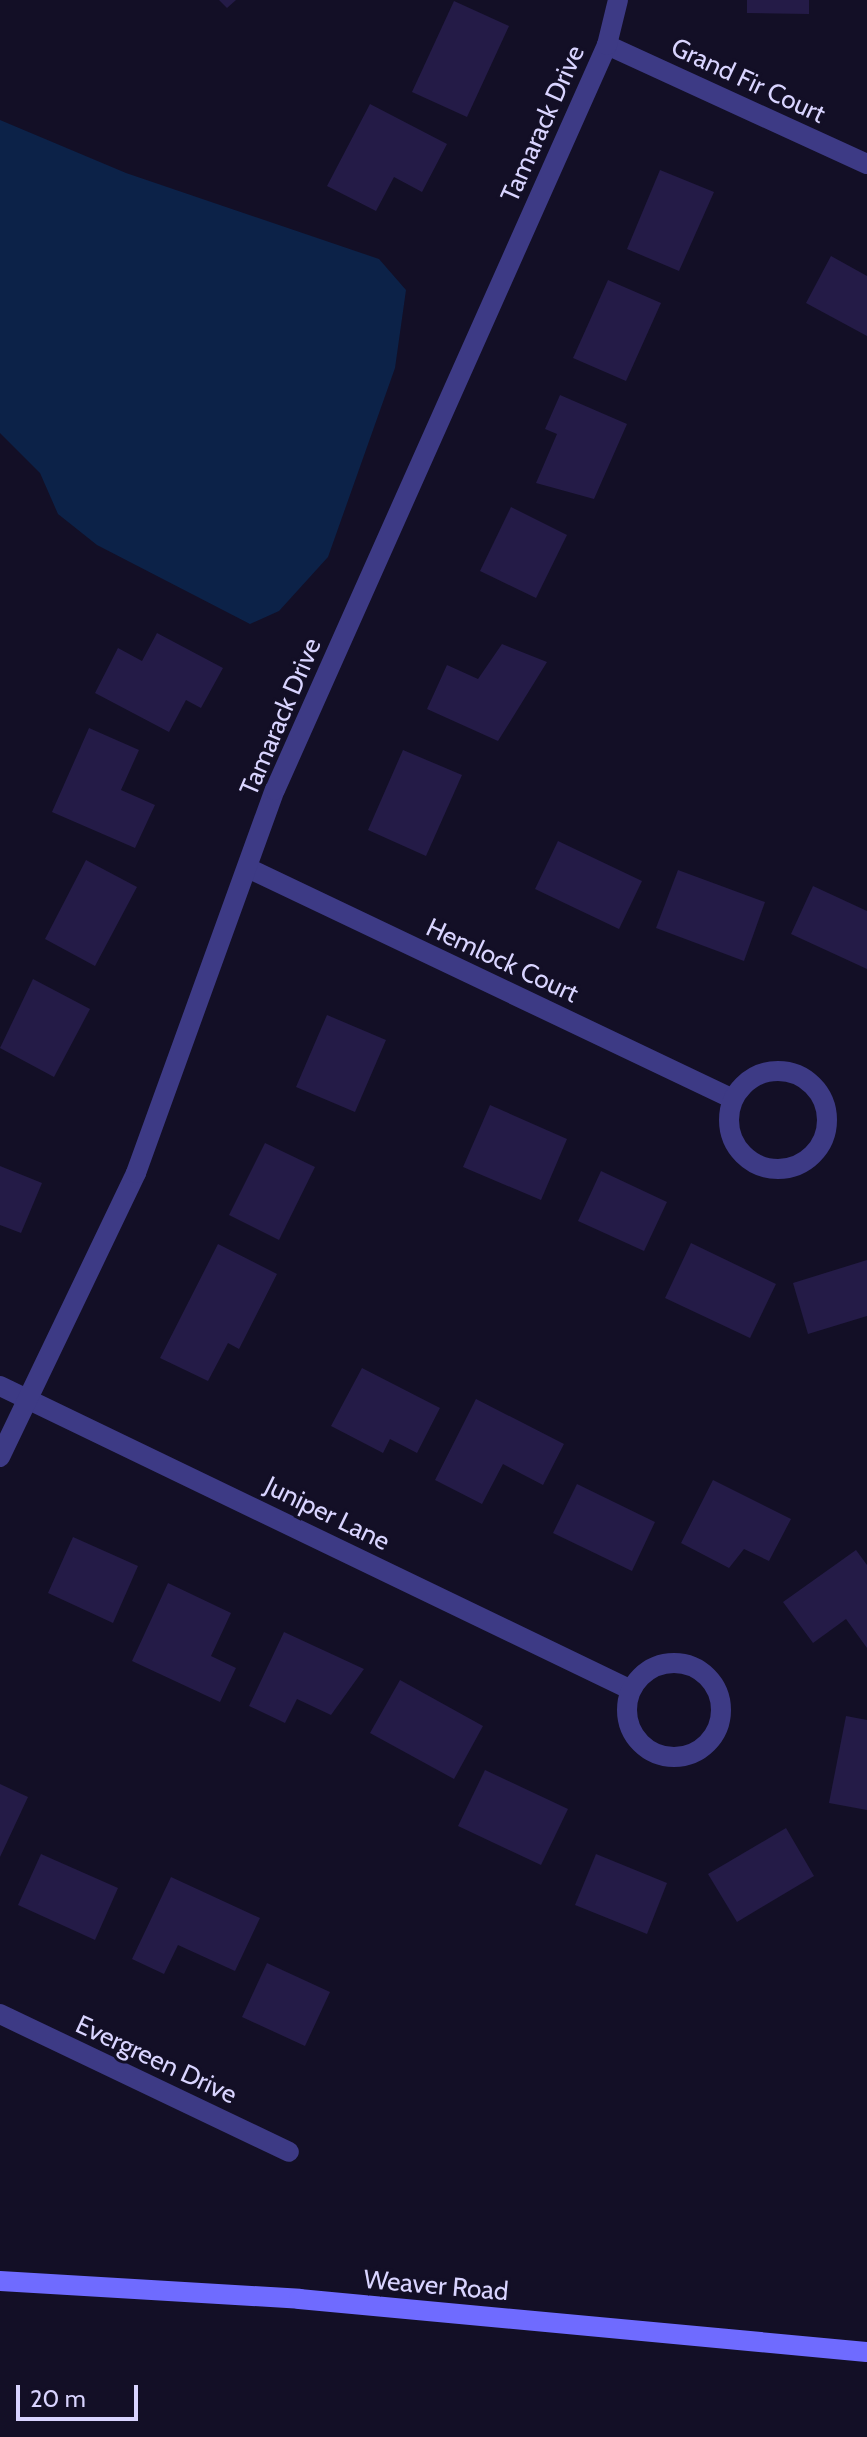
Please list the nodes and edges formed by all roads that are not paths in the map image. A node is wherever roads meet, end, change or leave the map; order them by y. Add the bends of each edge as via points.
1 (618, 0) edge
2 (607, 45) junction
3 (867, 164) edge
4 (250, 869) junction
5 (733, 1099) junction
6 (0, 1386) edge
7 (28, 1400) junction
8 (0, 1457) edge
9 (631, 1690) junction
10 (0, 2014) edge
11 (289, 2152) dead end
12 (0, 2281) edge
13 (867, 2352) edge

1 - 2 street, Tamarack Drive
2 - 3 street, Grand Fir Court
2 - 4 street, Tamarack Drive via 275,790
4 - 5 street, Hemlock Court
4 - 7 street, Tamarack Drive via 165,1105
5 - 5 street via 734,1144 757,1165 801,1163 823,1140 826,1106 806,1078 773,1070 757,1075
6 - 7 street, Juniper Lane
7 - 8 street, Tamarack Drive
7 - 9 street, Juniper Lane
9 - 9 street via 628,1722 646,1749 677,1759 716,1734 718,1690 697,1668 652,1668
10 - 11 street, Evergreen Drive
12 - 13 main road, Weaver Road via 299,2299

